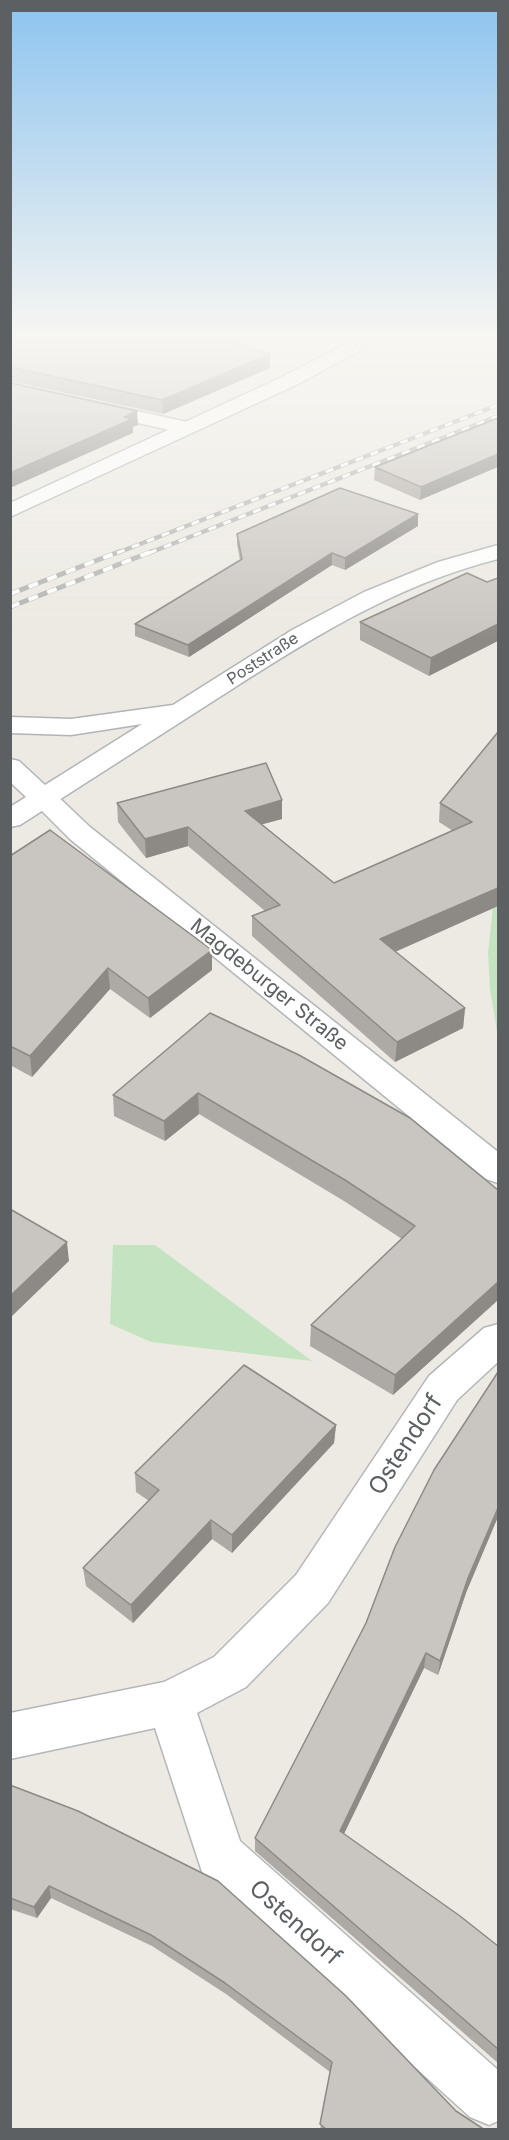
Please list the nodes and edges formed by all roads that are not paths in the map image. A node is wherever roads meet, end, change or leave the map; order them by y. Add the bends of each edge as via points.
1 (172, 436) edge
2 (10, 511) edge
3 (498, 552) edge
4 (185, 710) junction
5 (10, 725) edge
6 (10, 767) edge
7 (42, 797) junction
8 (10, 819) edge
9 (498, 1170) edge
10 (498, 1339) edge
11 (170, 1703) junction
12 (10, 1736) edge
13 (489, 2098) dead end

1 - 2 main road
3 - 4 main road, Poststraße via 431,571 345,610
4 - 5 main road via 71,727
4 - 7 main road, Poststraße
6 - 7 main road, Magdeburger Straße
7 - 8 main road, Poststraße
7 - 9 main road, Magdeburger Straße via 80,833
10 - 11 main road, Ostendorf via 442,1388 312,1589 230,1672
11 - 12 main road, Ostendorf
11 - 13 main road, Ostendorf via 221,1857

